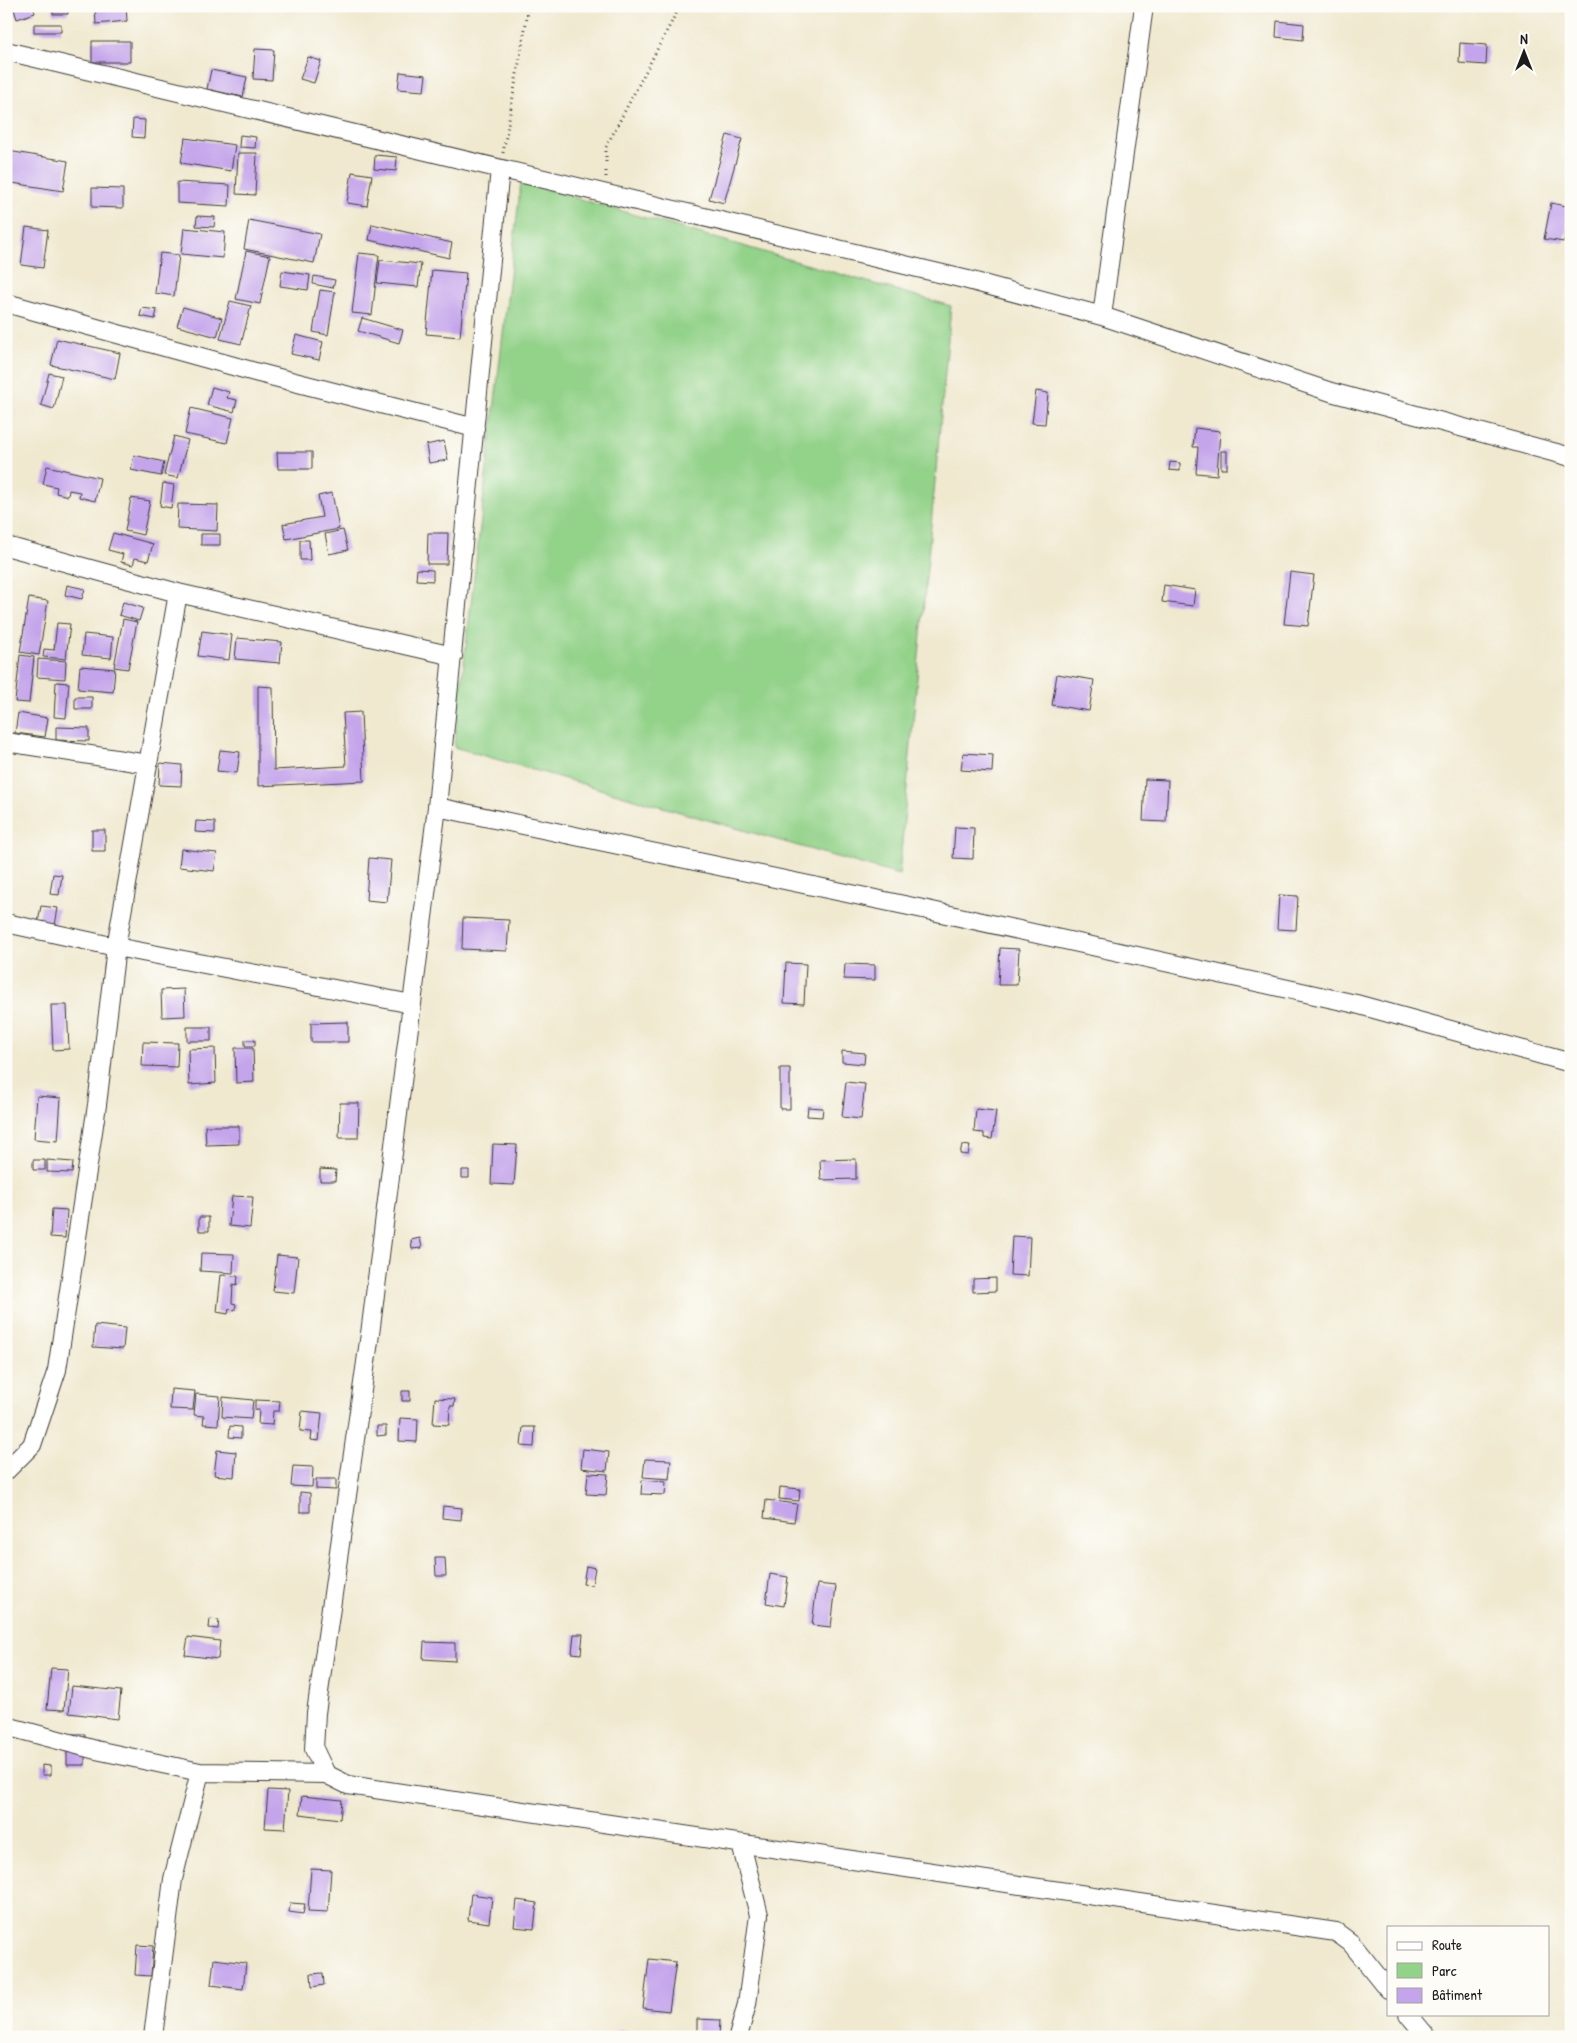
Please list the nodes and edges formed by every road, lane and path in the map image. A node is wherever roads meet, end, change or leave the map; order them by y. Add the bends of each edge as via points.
1 (529, 6) edge
2 (680, 6) edge
3 (1144, 6) edge
4 (6, 51) edge
5 (500, 169) junction
6 (607, 195) junction
7 (6, 303) edge
8 (1102, 316) junction
9 (475, 428) junction
10 (1571, 457) edge
11 (6, 546) edge
12 (178, 592) junction
13 (453, 656) junction
14 (6, 742) edge
15 (148, 764) junction
16 (437, 807) junction
17 (6, 923) edge
18 (116, 947) junction
19 (412, 1004) junction
20 (1571, 1063) edge
21 (6, 1471) edge
22 (6, 1726) edge
23 (200, 1772) junction
24 (326, 1774) junction
25 (741, 1844) junction
26 (1387, 1988) edge
27 (1410, 2016) edge
28 (153, 2037) edge
29 (738, 2037) edge
30 (1427, 2037) edge

1 - 5 path
2 - 6 path via 606,147
3 - 8 street
4 - 5 street
5 - 6 street
5 - 9 street
6 - 8 street via 968,280
7 - 9 street
8 - 10 street via 1331,392
9 - 13 street
11 - 12 street
12 - 13 street
12 - 15 street
13 - 16 street
14 - 15 street
15 - 18 street
16 - 19 street
16 - 20 street via 1356,1004
17 - 18 street
18 - 19 street
18 - 21 street via 97,1105 57,1370 32,1445
19 - 24 street via 370,1334 316,1713 314,1749
22 - 23 street via 96,1750
23 - 24 street
23 - 28 street via 173,1879
24 - 25 street via 348,1785
25 - 26 street via 1336,1932 1351,1943
25 - 29 street via 759,1915
27 - 30 street

